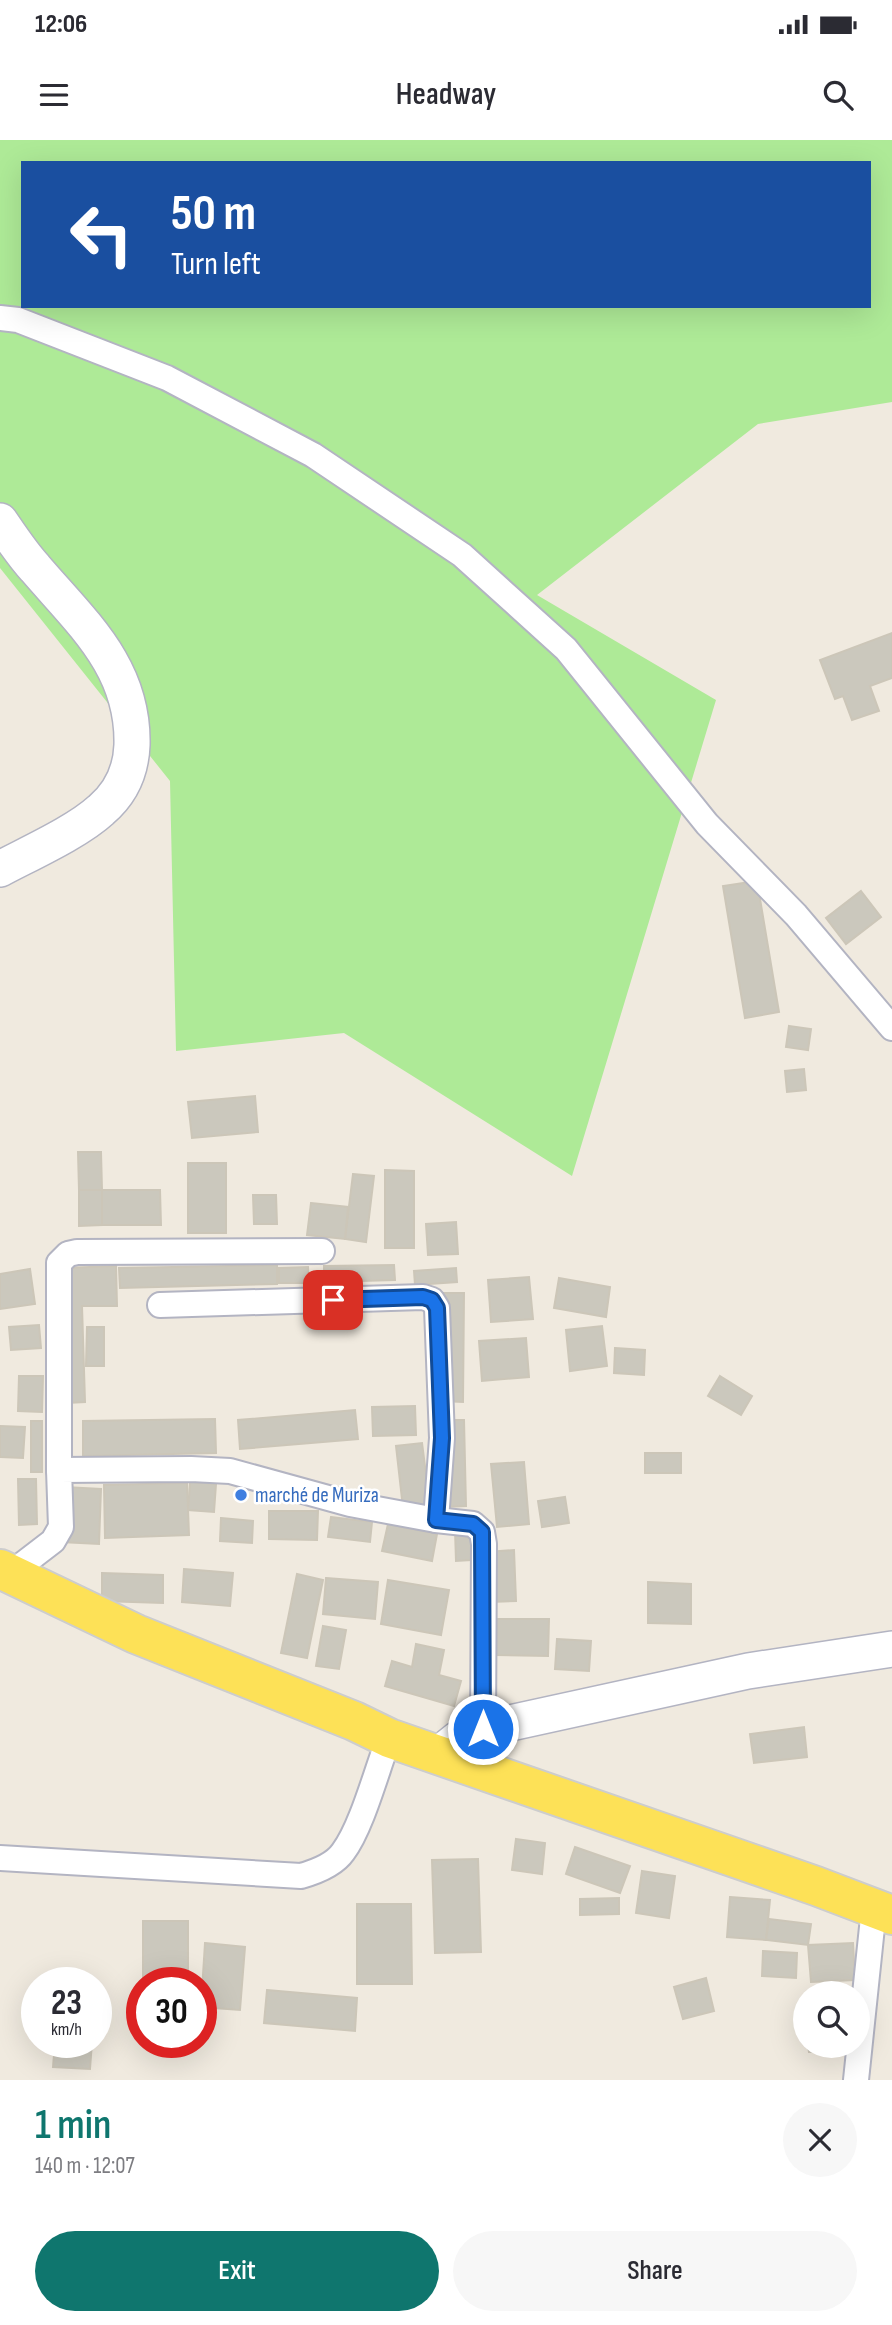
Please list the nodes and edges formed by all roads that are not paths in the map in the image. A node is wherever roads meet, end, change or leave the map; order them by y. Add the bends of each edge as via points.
1 (0, 318) edge
2 (0, 521) edge
3 (0, 869) edge
4 (892, 1028) edge
5 (322, 1251) dead end
6 (160, 1305) dead end
7 (59, 1470) junction
8 (436, 1520) junction
9 (5, 1571) edge
10 (892, 1649) edge
11 (483, 1729) junction
12 (388, 1738) junction
13 (438, 1755) junction
14 (0, 1858) edge
15 (883, 1912) edge
16 (856, 2080) edge

1 - 4 street via 18,320 167,378 313,455 462,555 566,649 707,824 796,915
2 - 3 main road via 89,629 117,671 132,727 129,774 115,796 101,811
5 - 7 street via 77,1252 62,1258
6 - 8 street via 432,1300 437,1308 442,1438
7 - 8 street via 230,1471 350,1504
7 - 9 street via 61,1527 57,1535
8 - 11 street via 473,1524 482,1532
9 - 12 main road via 136,1634
10 - 11 main road via 748,1671
11 - 13 main road via 458,1739
12 - 13 main road
12 - 14 street via 342,1854 318,1871 301,1876
13 - 15 main road
15 - 16 street

